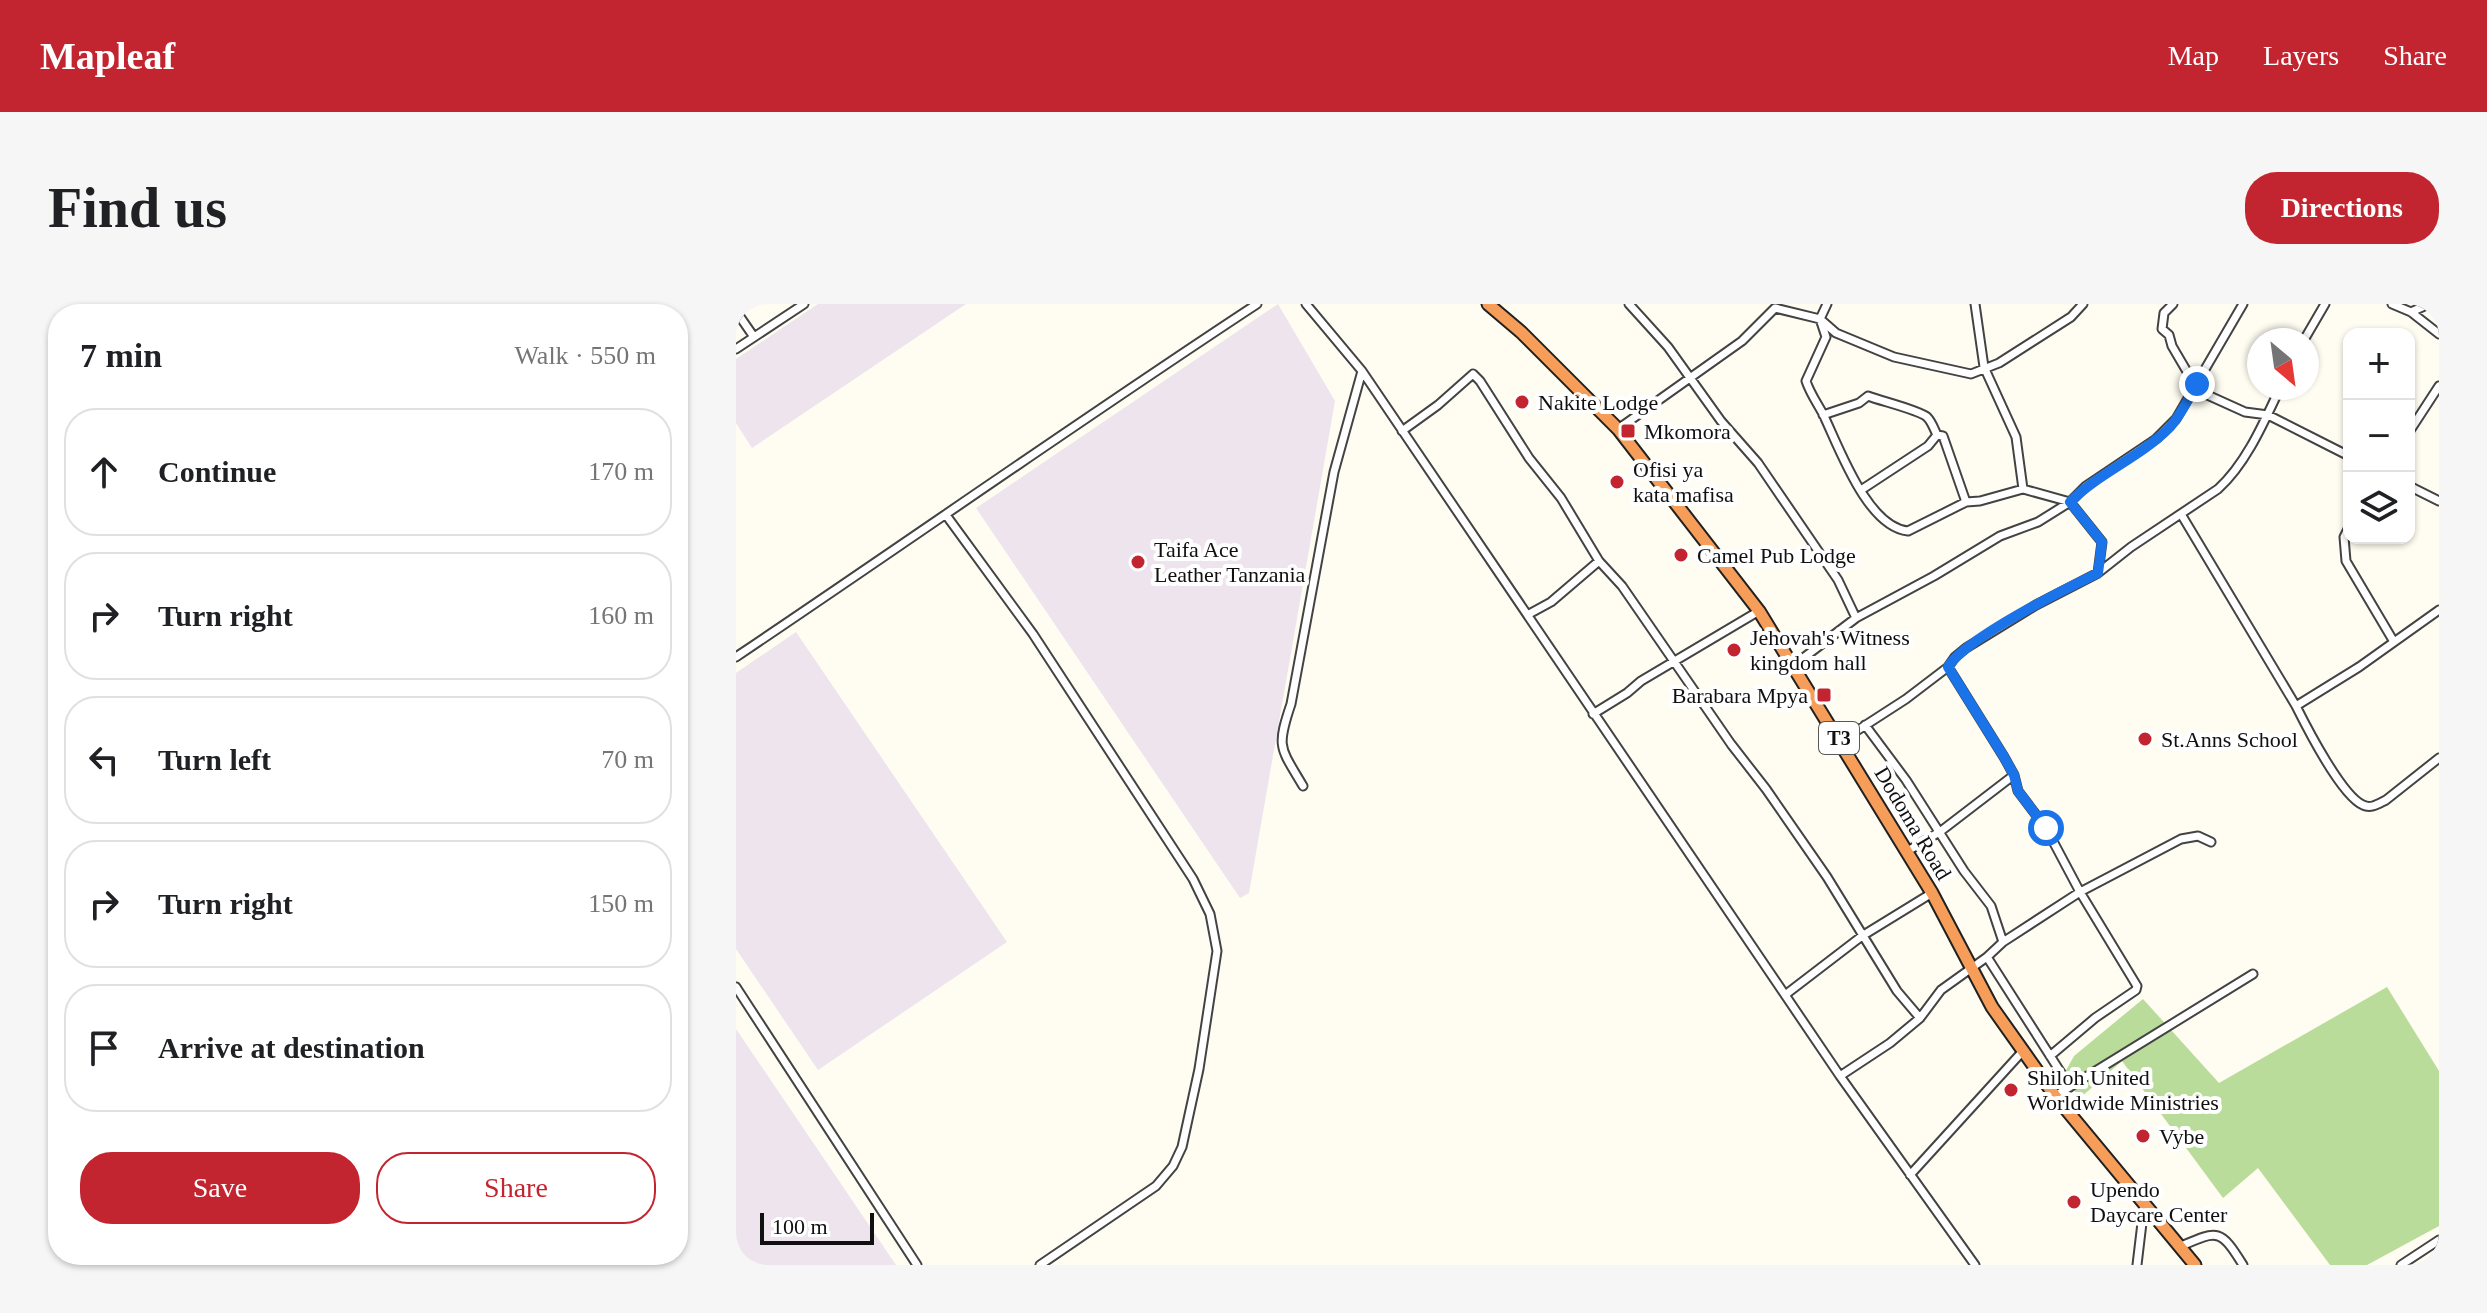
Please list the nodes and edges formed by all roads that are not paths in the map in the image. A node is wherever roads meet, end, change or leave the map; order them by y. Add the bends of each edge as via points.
1 (804, 304) edge
2 (1257, 304) edge
3 (1306, 304) edge
4 (1488, 304) edge
5 (1629, 304) edge
6 (1827, 304) edge
7 (1975, 304) edge
8 (2083, 304) edge
9 (2173, 304) edge
10 (2243, 304) edge
11 (2325, 304) edge
12 (2392, 304) edge
13 (2429, 304) edge
14 (1774, 306) edge
15 (736, 311) edge
16 (2411, 312) junction
17 (1820, 319) junction
18 (2311, 328) edge
19 (2439, 334) edge
20 (754, 337) junction
21 (736, 349) edge
22 (1984, 367) junction
23 (1362, 371) junction
24 (1690, 379) junction
25 (2439, 386) edge
26 (2196, 387) junction
27 (2275, 400) edge
28 (1823, 415) junction
29 (2268, 415) junction
30 (2415, 423) edge
31 (1618, 429) junction
32 (1402, 431) junction
33 (1937, 435) junction
34 (2343, 453) edge
35 (2023, 489) junction
36 (2415, 489) edge
37 (1861, 490) junction
38 (2439, 501) edge
39 (1966, 502) junction
40 (2070, 502) junction
41 (2181, 514) junction
42 (946, 515) junction
43 (2345, 544) edge
44 (1599, 561) junction
45 (2098, 573) junction
46 (2439, 610) edge
47 (1759, 611) junction
48 (1529, 614) junction
49 (1856, 618) junction
50 (2394, 642) junction
51 (736, 657) edge
52 (1673, 663) junction
53 (1794, 665) junction
54 (1948, 667) junction
55 (2296, 706) junction
56 (1593, 714) junction
57 (1865, 725) junction
58 (1841, 741) junction
59 (2439, 758) edge
60 (2014, 775) junction
61 (1303, 786) dead end
62 (1941, 831) junction
63 (2211, 842) dead end
64 (1906, 852) junction
65 (2080, 892) junction
66 (1932, 893) junction
67 (1862, 936) junction
68 (2003, 942) junction
69 (1987, 957) junction
70 (1971, 968) junction
71 (2253, 974) dead end
72 (736, 987) edge
73 (1785, 995) junction
74 (1920, 1018) junction
75 (2022, 1052) junction
76 (2050, 1056) junction
77 (1840, 1076) junction
78 (2070, 1087) junction
79 (2055, 1096) junction
80 (1910, 1175) junction
81 (2144, 1206) junction
82 (2439, 1240) edge
83 (2179, 1247) junction
84 (917, 1265) edge
85 (1040, 1265) edge
86 (1975, 1265) edge
87 (2137, 1265) edge
88 (2195, 1265) edge
89 (2243, 1265) edge
90 (2401, 1265) edge

1 - 20 street
2 - 42 street
3 - 23 street
4 - 31 highway, Dodoma Road / T3
5 - 24 street
6 - 17 street
7 - 22 street
8 - 22 street via 2040,338
9 - 26 street via 2164,313 2162,329
10 - 26 street
11 - 18 street
12 - 16 street
13 - 16 street
14 - 17 street
14 - 24 street via 1742,341
15 - 20 street
16 - 19 street
17 - 22 street via 1836,333 1894,357 1971,374
17 - 28 street via 1826,337 1806,381
20 - 21 street
22 - 35 street via 2016,437
23 - 32 street
23 - 61 street via 1334,472 1291,704 1280,735 1282,750
24 - 31 street
24 - 49 street via 1758,463 1838,580
25 - 30 street
26 - 29 street via 2245,412
26 - 40 street via 2170,426
27 - 29 street
28 - 33 street via 1868,396 1918,412 1929,419
28 - 37 street
29 - 34 street
29 - 41 street via 2227,480
31 - 47 highway, Dodoma Road / T3
32 - 44 street via 1473,374
32 - 48 street
33 - 37 street
33 - 39 street via 1943,436 1951,453
35 - 39 street
35 - 40 street
36 - 38 street
37 - 39 street via 1886,522 1904,531
40 - 45 street via 2102,542
40 - 49 street
41 - 45 street
41 - 55 street
42 - 51 street
42 - 85 street via 1033,634 1193,879 1210,914 1217,951 1199,1069 1173,1166 1156,1186
43 - 50 street via 2346,561
44 - 48 street
44 - 52 street
45 - 54 street via 1966,648
46 - 50 street
47 - 52 street
47 - 53 highway, Dodoma Road / T3
48 - 56 street
49 - 53 street
50 - 55 street
52 - 56 street
52 - 67 street via 1827,877
53 - 58 highway, Dodoma Road / T3
54 - 57 street
54 - 60 street
55 - 59 street via 2340,780 2365,806 2386,800
56 - 73 street
57 - 58 street
57 - 62 street
58 - 64 highway, Dodoma Road / T3
60 - 62 street
60 - 65 street via 2018,791 2046,828
62 - 64 street
62 - 68 street via 1991,906
63 - 65 street via 2198,836 2181,839
64 - 66 highway, Dodoma Road / T3
65 - 68 street
65 - 76 street via 2137,986
66 - 67 street
66 - 70 highway, Dodoma Road / T3
67 - 73 street
67 - 74 street
68 - 69 street
69 - 70 street
69 - 76 street
70 - 74 street via 1941,990
70 - 75 highway, Dodoma Road / T3
71 - 78 street
72 - 84 street
73 - 77 street
74 - 77 street
75 - 79 highway, Dodoma Road / T3
75 - 80 street
76 - 78 street
77 - 80 street
78 - 79 street
79 - 81 highway, Dodoma Road / T3
80 - 86 street
81 - 83 highway, Dodoma Road / T3
81 - 87 street
82 - 90 street
83 - 88 highway, Dodoma Road / T3
83 - 89 street via 2217,1235

